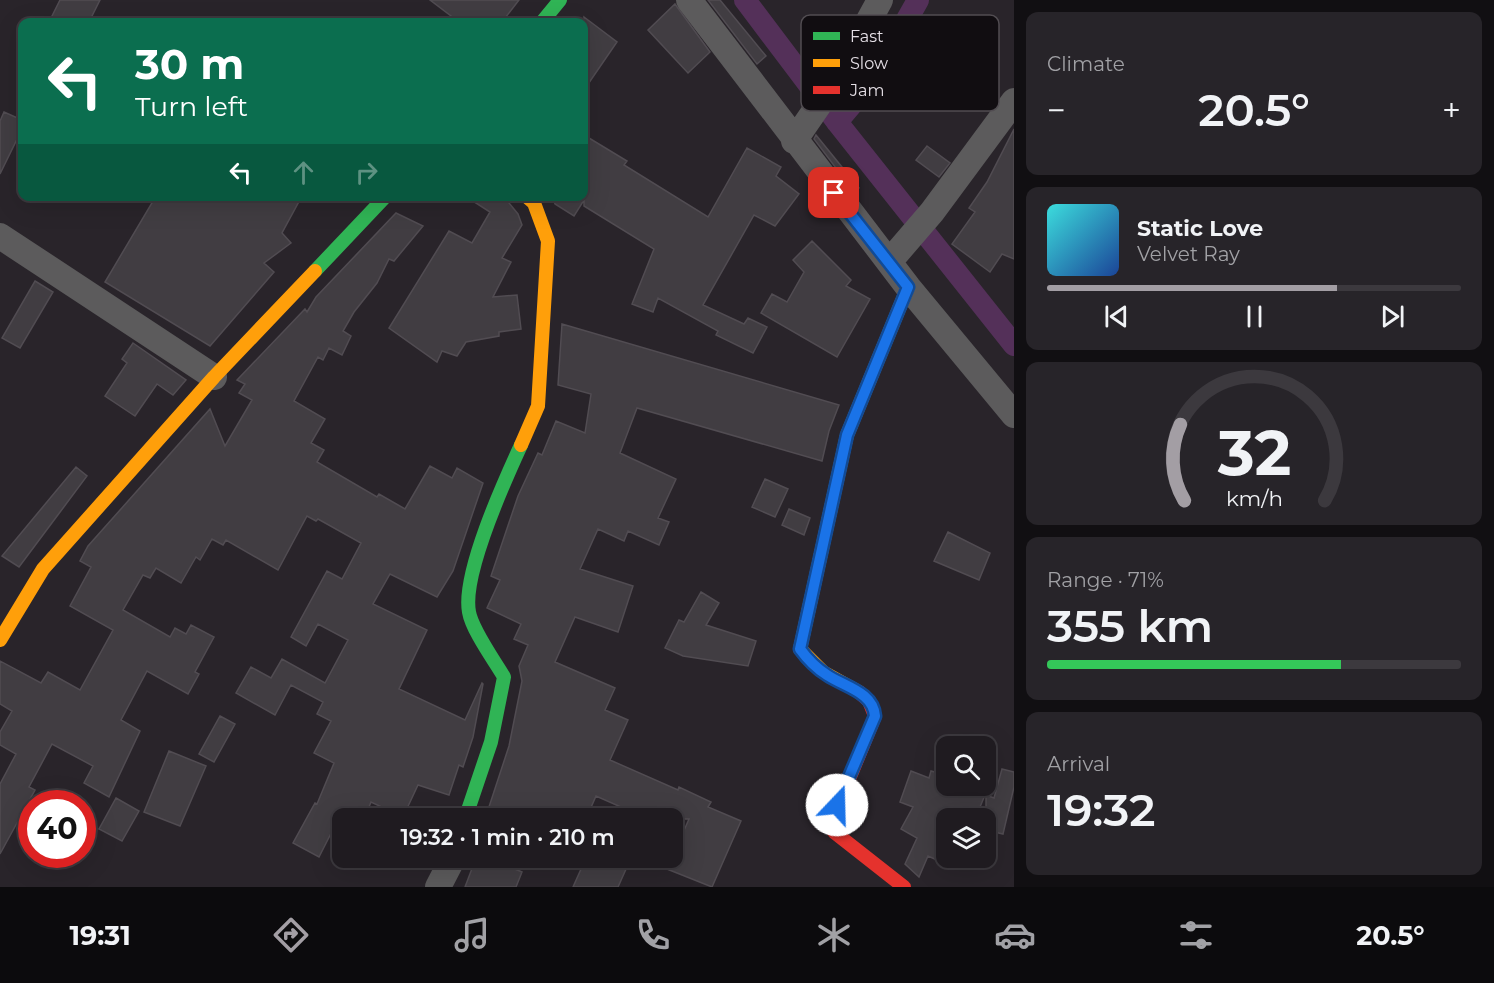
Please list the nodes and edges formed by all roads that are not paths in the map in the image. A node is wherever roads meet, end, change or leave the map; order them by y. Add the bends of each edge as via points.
1 (560, 0) edge
2 (689, 0) edge
3 (880, 0) edge
4 (872, 15) edge
5 (545, 18) edge
6 (1014, 101) edge
7 (813, 111) edge
8 (794, 141) junction
9 (381, 201) edge
10 (532, 201) edge
11 (0, 236) edge
12 (896, 253) junction
13 (908, 287) junction
14 (214, 377) junction
15 (1010, 393) edge
16 (0, 640) edge
17 (469, 808) edge
18 (448, 868) edge
19 (438, 887) edge
20 (904, 887) edge

1 - 5 street
2 - 8 street
3 - 4 street
6 - 12 street via 932,212
7 - 8 street
8 - 12 street
9 - 14 street
10 - 17 street via 548,241 538,406 501,489 467,587 469,614 504,677 491,742
11 - 14 street
12 - 13 street
13 - 15 street
13 - 20 street via 847,435 800,649 810,663 867,698 874,707 875,716 833,818 834,832
14 - 16 street via 43,569
18 - 19 street

